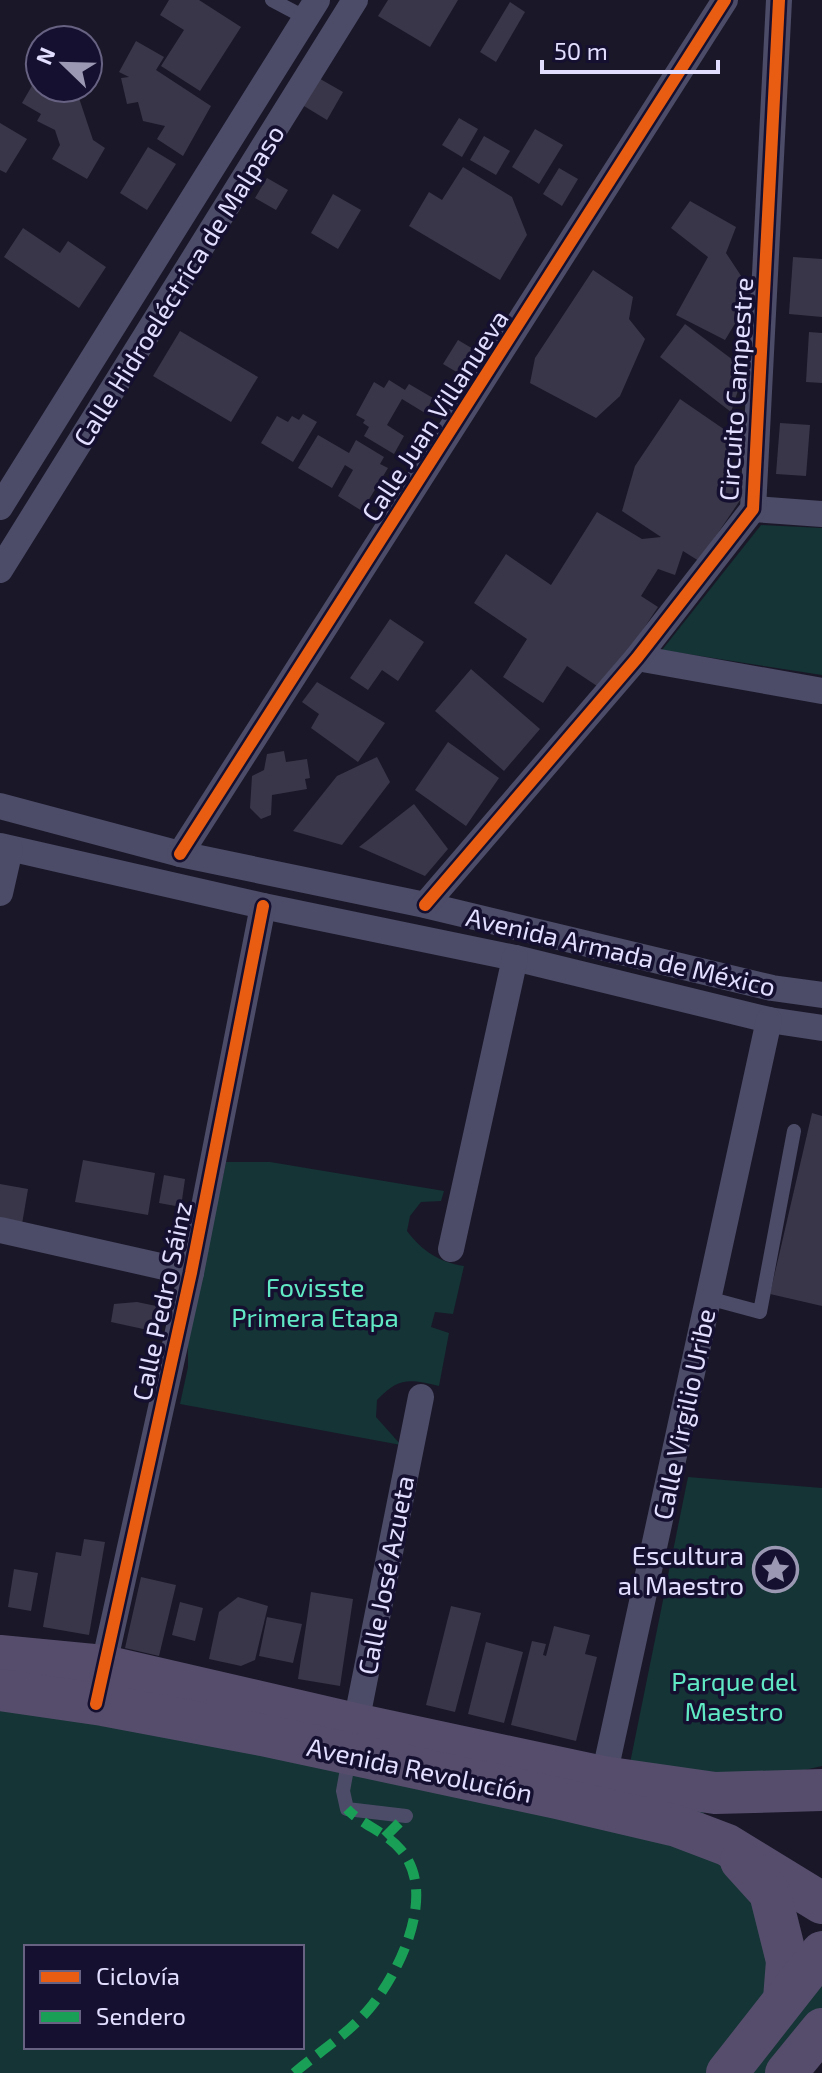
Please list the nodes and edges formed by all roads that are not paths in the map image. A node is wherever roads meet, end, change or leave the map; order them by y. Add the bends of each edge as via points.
1 (272, 0) edge
2 (355, 0) edge
3 (725, 0) edge
4 (779, 0) edge
5 (312, 9) edge
6 (335, 33) junction
7 (0, 506) edge
8 (753, 509) junction
9 (822, 514) edge
10 (28, 524) junction
11 (0, 570) edge
12 (637, 658) junction
13 (822, 691) edge
14 (0, 806) edge
15 (5, 848) edge
16 (180, 854) junction
17 (0, 893) edge
18 (425, 905) junction
19 (263, 906) junction
20 (515, 958) junction
21 (822, 995) edge
22 (769, 1020) junction
23 (822, 1028) edge
24 (794, 1131) dead end
25 (0, 1230) edge
26 (451, 1249) dead end
27 (191, 1273) junction
28 (708, 1298) junction
29 (421, 1397) dead end
30 (0, 1656) edge
31 (100, 1685) junction
32 (0, 1690) edge
33 (353, 1739) junction
34 (822, 1790) edge
35 (601, 1792) junction
36 (406, 1816) dead end
37 (727, 1845) junction
38 (822, 1903) edge
39 (822, 1952) edge
40 (784, 1999) junction
41 (822, 2029) edge
42 (727, 2073) edge
43 (786, 2073) edge

1 - 5 lane
2 - 6 street, Calle Hidroeléctrica de Malpaso
3 - 16 street, Calle Juan Villanueva
4 - 8 street, Circuito Campestre
5 - 6 street
5 - 7 street, Calle Hidroeléctrica de Malpaso
6 - 10 street, Calle Hidroeléctrica de Malpaso
7 - 10 street
8 - 9 street, Circuito Campestre
8 - 12 street, Circuito Campestre
10 - 11 street, Calle Hidroeléctrica de Malpaso
12 - 13 street
12 - 18 street, Circuito Campestre
14 - 16 street, Avenida Armada de México
15 - 17 street
15 - 19 street, Avenida Armada de México
16 - 18 street, Avenida Armada de México
18 - 21 street, Avenida Armada de México via 772,988
19 - 20 street, Avenida Armada de México
19 - 27 street, Calle Pedro Sáinz
20 - 22 street, Avenida Armada de México
20 - 26 street
22 - 23 street, Avenida Armada de México
22 - 28 street, Calle Virgilio Uribe
24 - 28 lane via 760,1312
25 - 27 street
27 - 31 street, Calle Pedro Sáinz
28 - 35 street, Calle Virgilio Uribe
29 - 33 street, Calle José Azueta
30 - 31 main road, Avenida Revolución
31 - 32 main road, Avenida Revolución
31 - 33 main road, Avenida Revolución
33 - 35 main road, Avenida Revolución
33 - 36 lane via 343,1791 347,1809
34 - 35 main road, Avenida Revolución
35 - 37 main road, Avenida Revolución
37 - 38 main road, Avenida Revolución
37 - 40 main road via 770,1893 787,1961
39 - 40 main road
40 - 42 main road
41 - 43 main road

